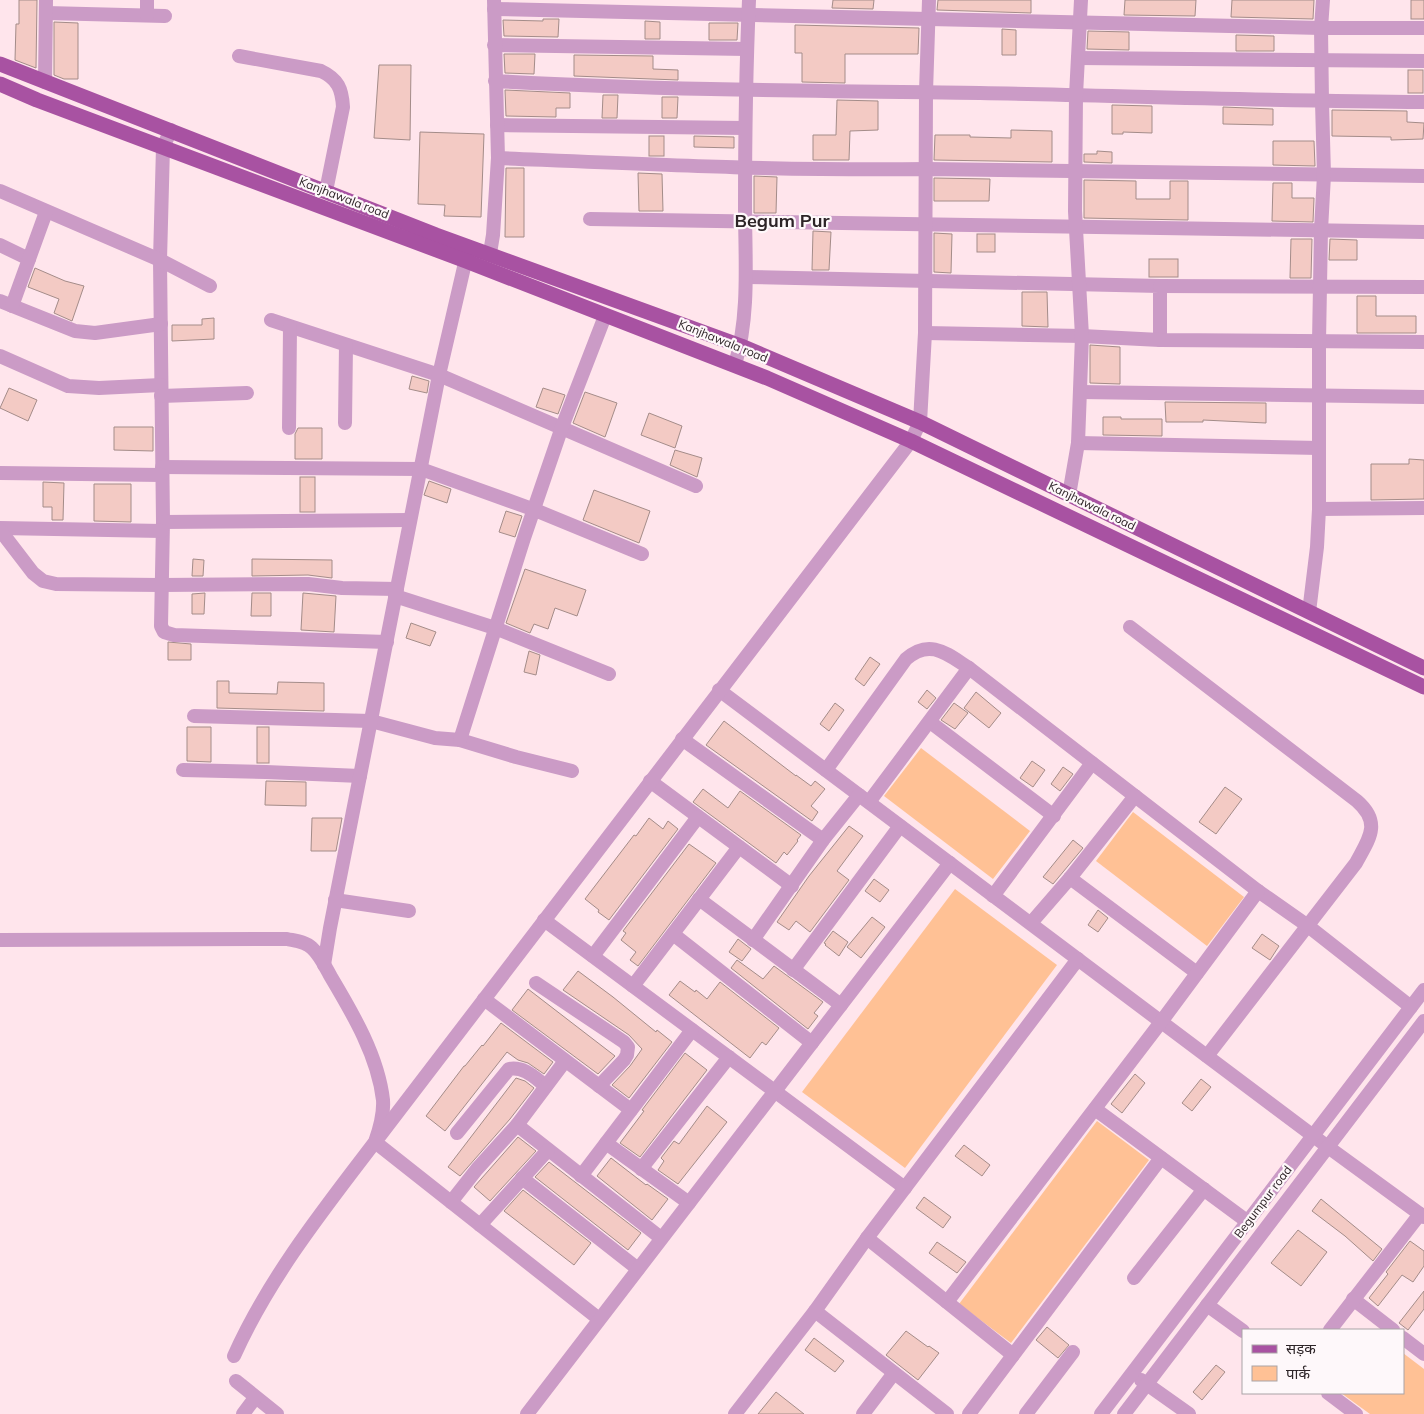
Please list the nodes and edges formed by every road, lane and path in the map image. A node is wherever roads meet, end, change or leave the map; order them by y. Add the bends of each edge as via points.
1 (147, 0) edge
2 (749, 0) edge
3 (929, 0) edge
4 (1081, 0) edge
5 (1323, 0) edge
6 (494, 5) edge
7 (46, 6) edge
8 (97, 7) edge
9 (147, 15) junction
10 (165, 16) dead end
11 (749, 16) junction
12 (929, 19) junction
13 (1080, 22) junction
14 (1321, 28) junction
15 (1424, 28) edge
16 (494, 45) junction
17 (747, 49) junction
18 (239, 56) dead end
19 (1078, 58) junction
20 (1322, 60) junction
21 (1424, 61) edge
22 (0, 64) edge
23 (495, 81) junction
24 (45, 82) junction
25 (0, 84) edge
26 (745, 90) junction
27 (926, 92) junction
28 (1076, 95) junction
29 (1322, 102) junction
30 (1424, 102) edge
31 (496, 125) junction
32 (745, 128) junction
33 (172, 130) junction
34 (163, 147) junction
35 (498, 158) junction
36 (745, 168) junction
37 (926, 169) junction
38 (1076, 172) junction
39 (1324, 175) junction
40 (1424, 176) edge
41 (0, 191) edge
42 (326, 191) junction
43 (46, 212) junction
44 (590, 219) dead end
45 (745, 222) junction
46 (926, 224) junction
47 (1076, 226) junction
48 (1321, 230) junction
49 (1424, 232) edge
50 (0, 245) edge
51 (467, 253) junction
52 (490, 253) junction
53 (29, 259) junction
54 (160, 260) junction
55 (747, 277) junction
56 (926, 281) junction
57 (1080, 284) junction
58 (210, 286) dead end
59 (1160, 286) junction
60 (1321, 286) junction
61 (1424, 287) edge
62 (6, 304) edge
63 (605, 316) junction
64 (271, 320) dead end
65 (160, 324) junction
66 (290, 327) junction
67 (925, 333) junction
68 (1082, 336) junction
69 (1160, 340) junction
70 (1319, 342) junction
71 (1424, 342) edge
72 (346, 345) junction
73 (741, 346) junction
74 (0, 356) edge
75 (735, 365) junction
76 (439, 375) junction
77 (161, 390) junction
78 (1080, 392) junction
79 (247, 393) dead end
80 (1320, 395) junction
81 (1424, 397) edge
82 (920, 422) junction
83 (345, 423) dead end
84 (562, 427) junction
85 (289, 428) dead end
86 (911, 441) junction
87 (1078, 443) junction
88 (1319, 448) junction
89 (421, 470) junction
90 (162, 471) junction
91 (0, 472) edge
92 (696, 486) dead end
93 (1069, 495) junction
94 (1424, 508) edge
95 (1319, 509) junction
96 (534, 510) junction
97 (410, 520) junction
98 (163, 526) junction
99 (0, 529) edge
100 (642, 554) dead end
101 (161, 585) junction
102 (396, 592) junction
103 (1309, 612) junction
104 (1130, 627) dead end
105 (496, 628) junction
106 (387, 642) junction
107 (969, 668) junction
108 (1424, 668) edge
109 (609, 674) dead end
110 (1424, 687) edge
111 (719, 690) junction
112 (194, 716) dead end
113 (371, 721) junction
114 (930, 722) junction
115 (682, 739) junction
116 (460, 740) junction
117 (1092, 763) junction
118 (183, 770) dead end
119 (572, 770) dead end
120 (826, 770) junction
121 (360, 776) junction
122 (650, 780) junction
123 (1135, 796) junction
124 (864, 799) junction
125 (698, 816) junction
126 (1054, 816) junction
127 (900, 826) junction
128 (823, 840) junction
129 (739, 847) junction
130 (950, 863) junction
131 (1070, 878) junction
132 (792, 886) junction
133 (1258, 891) junction
134 (994, 896) junction
135 (699, 899) junction
136 (335, 900) junction
137 (409, 910) dead end
138 (544, 920) junction
139 (1032, 923) junction
140 (1308, 926) junction
141 (673, 934) junction
142 (0, 940) edge
143 (753, 940) junction
144 (593, 956) junction
145 (1078, 960) junction
146 (324, 965) junction
147 (793, 970) junction
148 (1197, 973) junction
149 (536, 983) dead end
150 (633, 986) junction
151 (1424, 990) edge
152 (484, 999) junction
153 (841, 1005) junction
154 (1411, 1007) junction
155 (1424, 1021) edge
156 (1162, 1022) junction
157 (692, 1030) junction
158 (812, 1043) junction
159 (1207, 1056) junction
160 (729, 1057) junction
161 (565, 1061) junction
162 (546, 1086) junction
163 (599, 1086) junction
164 (775, 1091) junction
165 (1095, 1109) junction
166 (631, 1110) junction
167 (517, 1126) junction
168 (457, 1133) dead end
169 (1313, 1136) junction
170 (375, 1142) junction
171 (606, 1143) junction
172 (1328, 1147) junction
173 (548, 1150) junction
174 (1161, 1158) junction
175 (640, 1168) junction
176 (581, 1176) junction
177 (522, 1178) junction
178 (905, 1188) junction
179 (1204, 1190) junction
180 (451, 1202) junction
181 (689, 1203) junction
182 (1422, 1215) edge
183 (1248, 1222) junction
184 (480, 1225) junction
185 (661, 1238) junction
186 (867, 1238) junction
187 (638, 1269) junction
188 (1134, 1278) dead end
189 (1353, 1300) junction
190 (947, 1302) junction
191 (1207, 1305) junction
192 (815, 1311) junction
193 (599, 1319) junction
194 (1331, 1329) edge
195 (1392, 1329) edge
196 (1242, 1330) edge
197 (1404, 1339) edge
198 (1073, 1352) dead end
199 (1424, 1354) edge
200 (1013, 1355) junction
201 (234, 1356) dead end
202 (894, 1374) junction
203 (1132, 1374) junction
204 (236, 1381) dead end
205 (1147, 1384) junction
206 (1329, 1394) edge
207 (255, 1398) junction
208 (244, 1414) edge
209 (277, 1414) edge
210 (527, 1414) edge
211 (735, 1414) edge
212 (862, 1414) edge
213 (947, 1414) edge
214 (969, 1414) edge
215 (1026, 1414) edge
216 (1101, 1414) edge
217 (1124, 1414) edge
218 (1189, 1414) edge
219 (1356, 1414) edge

1 - 9 street
2 - 11 street
3 - 12 street
4 - 13 street
5 - 14 street
6 - 11 street
6 - 16 street
7 - 8 street
7 - 24 street
8 - 9 street
9 - 10 street
11 - 12 street
11 - 17 street
12 - 13 street
12 - 27 street
13 - 14 street
13 - 19 street
14 - 15 street
14 - 20 street
16 - 17 street
16 - 23 street
17 - 26 street
18 - 42 street via 321,70 339,84 343,107
19 - 20 street
19 - 28 street
20 - 21 street
20 - 29 street
22 - 24 main road, Kanjhawala road
23 - 26 street
23 - 31 street
24 - 33 main road, Kanjhawala road
25 - 34 main road, Kanjhawala road
26 - 27 street
26 - 32 street
27 - 28 street
27 - 37 street
28 - 29 street
28 - 38 street
29 - 30 street
29 - 39 street
31 - 32 street
31 - 35 street
32 - 36 street
33 - 34 street
33 - 42 main road, Kanjhawala road
34 - 51 main road, Kanjhawala road
34 - 54 street
35 - 36 street
35 - 52 street
36 - 37 street
36 - 45 street
37 - 38 street
37 - 46 street
38 - 39 street
38 - 47 street
39 - 40 street
39 - 48 street
41 - 43 street
42 - 51 main road, Kanjhawala road
43 - 53 street
43 - 54 street
44 - 45 street
45 - 46 street
45 - 55 street
46 - 47 street
46 - 56 street
47 - 48 street
47 - 57 street
48 - 49 street
48 - 60 street
50 - 53 street
51 - 52 main road, Kanjhawala road
51 - 63 main road, Kanjhawala road
51 - 76 street
52 - 73 main road, Kanjhawala road
53 - 62 street
54 - 58 street
54 - 65 street
55 - 56 street
55 - 73 street
56 - 57 street
56 - 67 street
57 - 59 street
57 - 68 street
59 - 60 street
59 - 69 street
60 - 61 street
60 - 70 street
62 - 65 street via 75,331 95,333
63 - 75 main road, Kanjhawala road
63 - 84 street
64 - 66 street
65 - 77 street
66 - 72 street
66 - 85 street
67 - 68 street
67 - 82 street
68 - 69 street
68 - 78 street
69 - 70 street
70 - 71 street
70 - 80 street
72 - 76 street
72 - 83 street
73 - 75 street
73 - 82 main road, Kanjhawala road
74 - 77 street via 68,386
75 - 86 main road, Kanjhawala road
76 - 84 street
76 - 89 street
77 - 79 street
77 - 90 street
78 - 80 street
78 - 87 street
80 - 81 street
80 - 88 street
82 - 86 street
82 - 93 main road, Kanjhawala road
84 - 92 street
84 - 96 street
86 - 110 main road, Kanjhawala road
86 - 111 street
87 - 88 street
87 - 93 street
88 - 95 street
89 - 90 street
89 - 96 street
89 - 97 street
90 - 91 street
90 - 98 street
93 - 103 main road, Kanjhawala road
94 - 95 street
95 - 103 street
96 - 100 street
96 - 105 street
97 - 98 street
97 - 102 street
98 - 99 street
98 - 101 street
99 - 101 street via 33,573 43,581 56,584
101 - 102 street via 308,584
101 - 106 street via 161,626 164,632 174,635
102 - 105 street
102 - 106 street
103 - 108 main road, Kanjhawala road
104 - 140 street via 1368,811 1371,823 1368,842
105 - 109 street
105 - 116 street
106 - 113 street
107 - 114 street
107 - 117 street
107 - 120 street via 932,648 914,652
111 - 115 street
111 - 120 street
112 - 113 street
113 - 116 street via 435,738
113 - 121 street
114 - 124 street
114 - 126 street
115 - 122 street
115 - 128 street
116 - 119 street
117 - 123 street
117 - 126 street
118 - 121 street
120 - 124 street
121 - 136 street
122 - 125 street
122 - 138 street
123 - 131 street
123 - 133 street
124 - 127 street
124 - 128 street
125 - 129 street
125 - 144 street
126 - 134 street
127 - 130 street
127 - 147 street
128 - 132 street
129 - 132 street
129 - 135 street
130 - 134 street
130 - 153 street
131 - 139 street
131 - 148 street
132 - 143 street
133 - 140 street
133 - 148 street
134 - 139 street
135 - 141 street
135 - 143 street
136 - 137 street
136 - 146 street
138 - 144 street
138 - 152 street
139 - 145 street
140 - 154 street
140 - 159 street
141 - 150 street
141 - 158 street
142 - 146 street via 287,939 301,941 312,948
143 - 147 street
144 - 150 street
145 - 156 street
145 - 178 street
146 - 170 street via 357,1022 375,1068 383,1101
147 - 153 street
148 - 156 street
149 - 163 street via 628,1047 624,1060
150 - 157 street
151 - 154 street, Begumpur road
152 - 161 street
152 - 170 street
153 - 158 street
154 - 169 street, Begumpur road
155 - 172 street, Begumpur road
156 - 159 street
156 - 165 street
157 - 160 street
157 - 166 street
158 - 164 street
159 - 169 street
160 - 164 street
160 - 175 street
161 - 162 street
161 - 163 street
162 - 167 street
162 - 168 street via 526,1071 509,1069
163 - 166 street
164 - 178 street
164 - 181 street
165 - 174 street
165 - 190 street
166 - 171 street
167 - 173 street
167 - 180 street
169 - 172 street
169 - 183 street, Begumpur road
170 - 180 street
170 - 201 street via 273,1283
171 - 175 street
171 - 176 street
172 - 182 street
172 - 191 street, Begumpur road
173 - 176 street
173 - 177 street
174 - 179 street
174 - 200 street
175 - 181 street
176 - 185 street
177 - 184 street
177 - 187 street
178 - 186 street
179 - 183 street
179 - 188 street
180 - 184 street
181 - 185 street
182 - 189 street
183 - 203 street, Begumpur road
184 - 193 street
185 - 187 street
186 - 190 street
186 - 192 street
187 - 193 street
189 - 194 street
189 - 195 street
190 - 200 street
191 - 196 street
191 - 205 street, Begumpur road
192 - 202 street
192 - 211 street
193 - 210 street
197 - 199 street
198 - 215 street
200 - 214 street
202 - 212 street
202 - 213 street
203 - 205 street
203 - 216 street, Begumpur road
204 - 207 street
205 - 217 street, Begumpur road
205 - 218 street
206 - 219 street
207 - 208 street
207 - 209 street

